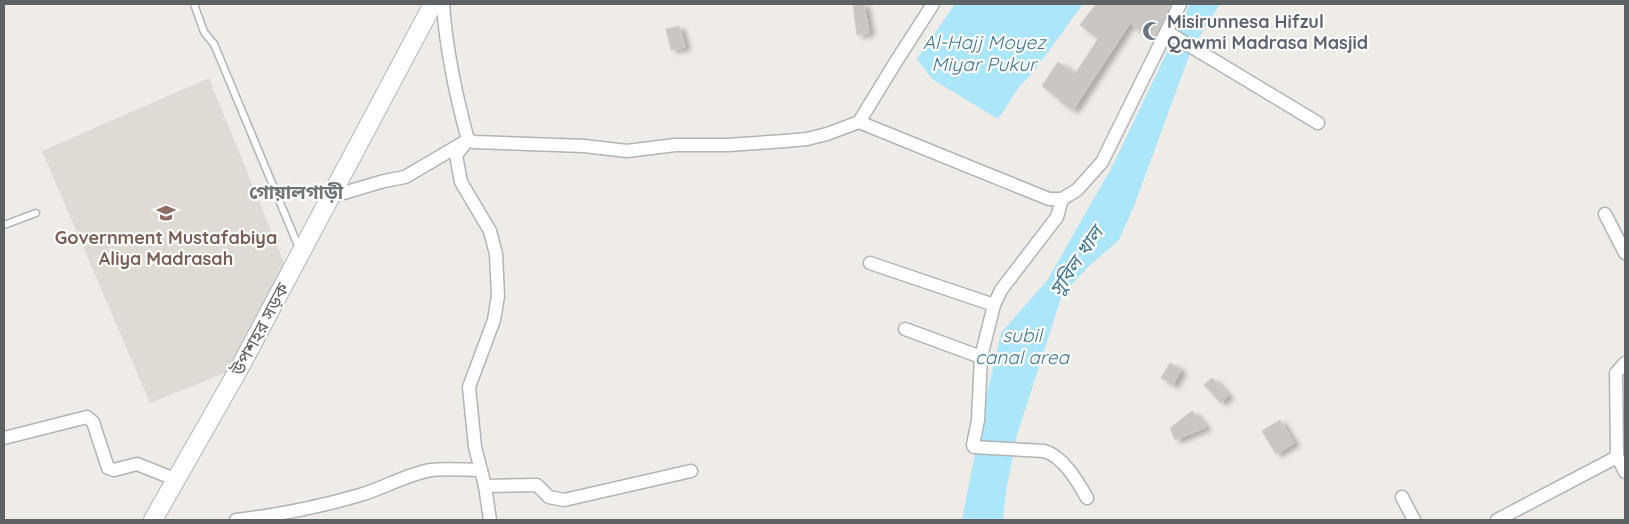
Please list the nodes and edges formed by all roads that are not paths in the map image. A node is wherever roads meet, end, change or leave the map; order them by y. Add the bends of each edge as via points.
1 (194, 4) edge
2 (435, 4) edge
3 (1180, 4) edge
4 (930, 5) edge
5 (1167, 32) junction
6 (859, 122) junction
7 (1318, 123) dead end
8 (468, 140) junction
9 (330, 197) junction
10 (1062, 199) junction
11 (36, 213) dead end
12 (1605, 214) dead end
13 (4, 225) edge
14 (301, 252) junction
15 (1625, 253) edge
16 (870, 262) dead end
17 (994, 305) junction
18 (905, 329) dead end
19 (982, 357) junction
20 (1625, 363) edge
21 (4, 438) edge
22 (1617, 456) junction
23 (481, 470) junction
24 (691, 471) dead end
25 (1625, 472) edge
26 (177, 480) junction
27 (485, 486) junction
28 (1402, 497) dead end
29 (1087, 498) dead end
30 (153, 520) edge
31 (236, 520) edge
32 (490, 520) edge
33 (1414, 520) edge
34 (1497, 520) edge

1 - 14 lane via 204,32 214,44
2 - 8 street via 445,30
2 - 9 main road, উপশহর সড়ক
3 - 5 street
4 - 6 street
5 - 7 street
5 - 10 street via 1102,162 1077,190
6 - 8 street via 806,139 627,151
6 - 10 street via 1049,199
8 - 9 street via 405,177
8 - 23 street via 456,155 461,182 490,231 496,254 498,296 494,320 469,387 475,447
9 - 14 main road, উপশহর সড়ক
10 - 17 street via 1057,217 1000,290
11 - 13 lane
12 - 15 street
14 - 26 main road, উপশহর সড়ক
16 - 17 street
17 - 19 street
18 - 19 street
19 - 29 street via 974,447 1052,454 1075,476
20 - 22 street via 1616,373
21 - 26 street via 87,417 93,422 108,468 114,470 137,464
22 - 25 street
22 - 34 street
23 - 27 street
23 - 31 street via 432,470 358,496 307,509
24 - 27 street via 564,500 549,497 537,485
26 - 30 main road, উপশহর সড়ক
27 - 32 street
28 - 33 street

